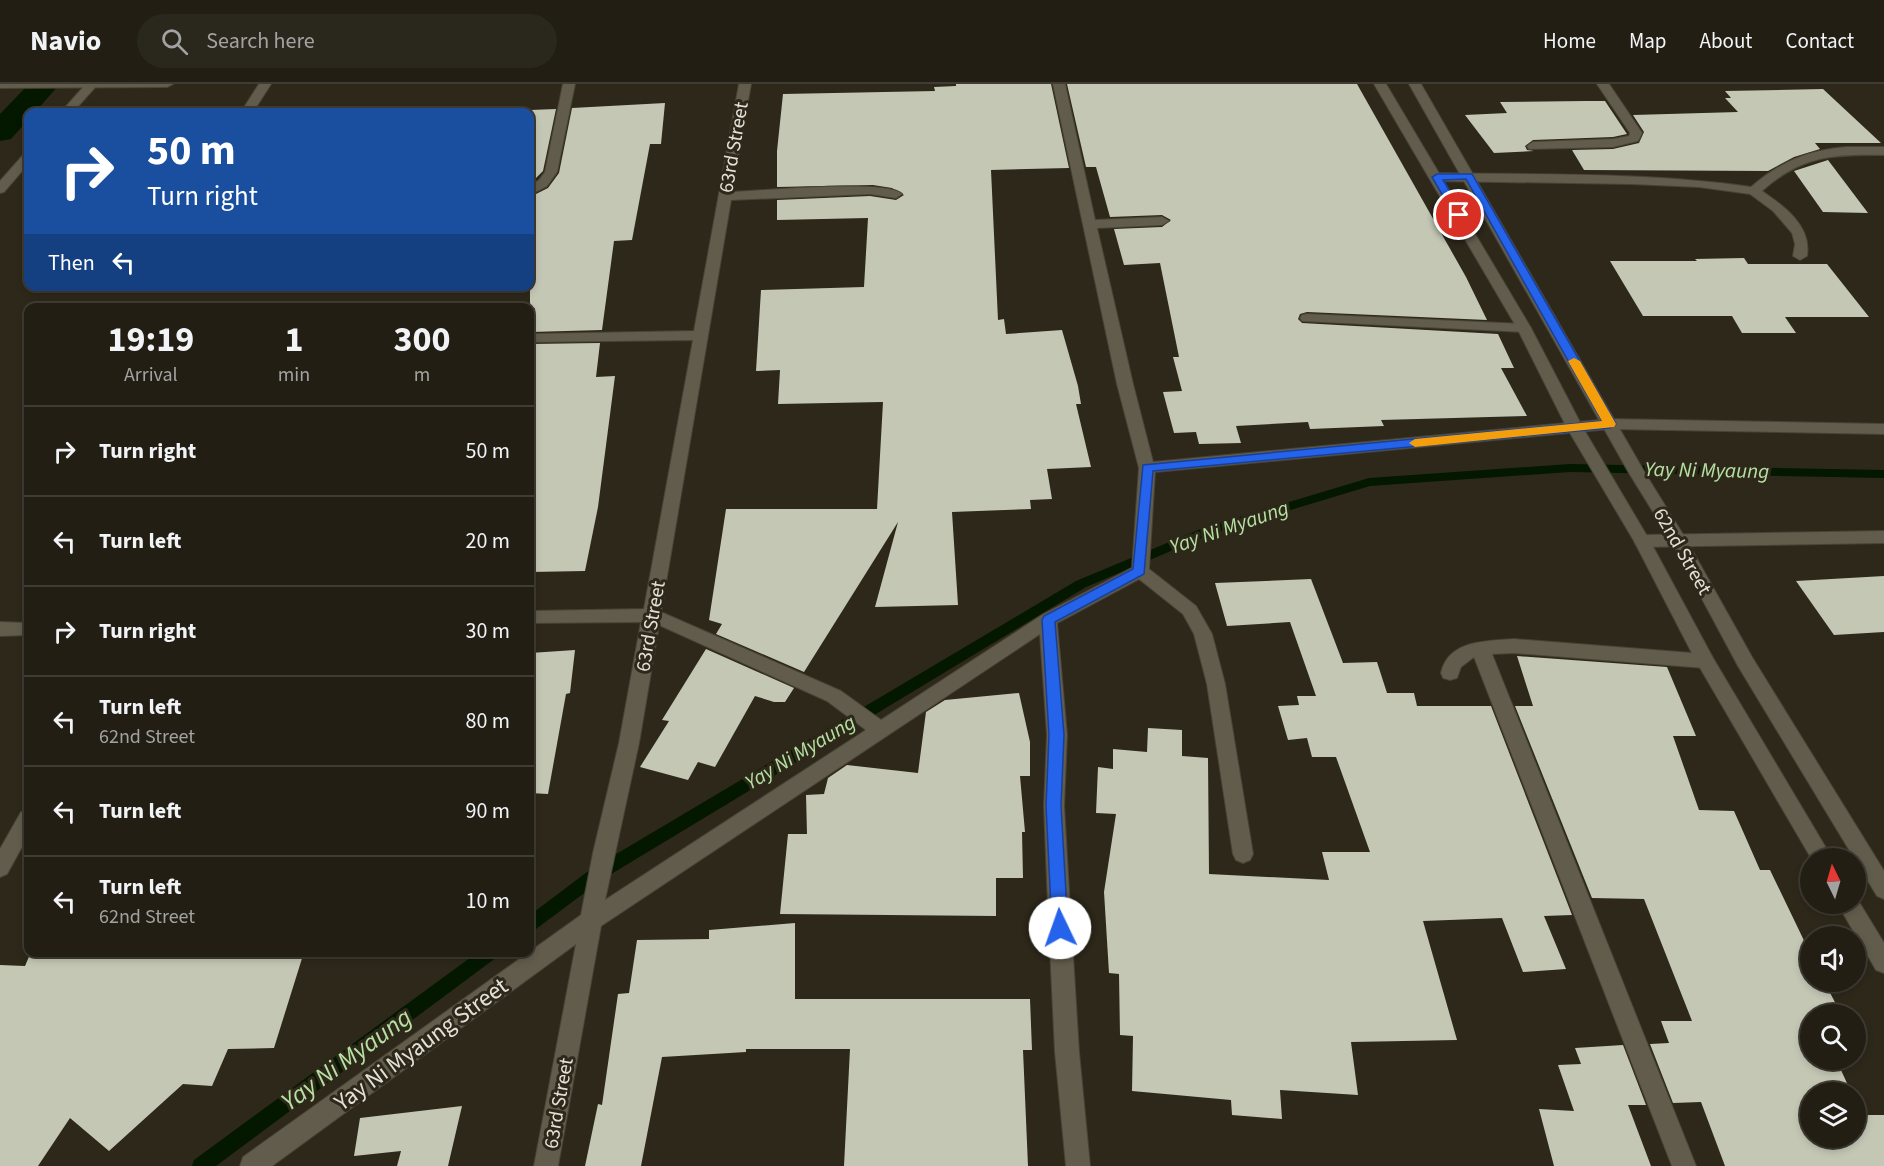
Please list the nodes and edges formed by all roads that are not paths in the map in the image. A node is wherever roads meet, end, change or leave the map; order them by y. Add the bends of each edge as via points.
1 (92, 84) edge
2 (167, 84) edge
3 (265, 84) edge
4 (569, 84) edge
5 (745, 84) edge
6 (1059, 84) edge
7 (1380, 84) edge
8 (1414, 84) edge
9 (1604, 84) edge
10 (2, 85) edge
11 (25, 85) edge
12 (66, 85) edge
13 (71, 108) edge
14 (250, 108) edge
15 (1533, 146) dead end
16 (1884, 151) edge
17 (24, 162) edge
18 (1469, 176) junction
19 (1437, 177) junction
20 (0, 189) edge
21 (534, 189) edge
22 (1754, 191) junction
23 (896, 194) dead end
24 (724, 196) junction
25 (1162, 221) dead end
26 (1091, 224) junction
27 (1800, 256) dead end
28 (1307, 318) dead end
29 (1524, 328) junction
30 (702, 335) junction
31 (534, 338) edge
32 (1610, 424) junction
33 (1884, 429) edge
34 (1578, 433) junction
35 (1147, 468) junction
36 (1884, 537) edge
37 (1642, 541) junction
38 (1679, 541) junction
39 (1140, 567) junction
40 (652, 615) junction
41 (534, 618) edge
42 (1048, 620) junction
43 (0, 629) edge
44 (24, 629) edge
45 (1480, 648) junction
46 (1705, 662) junction
47 (1450, 673) dead end
48 (873, 724) junction
49 (24, 825) edge
50 (1816, 848) edge
51 (1243, 854) dead end
52 (0, 868) edge
53 (1884, 890) edge
54 (592, 913) junction
55 (1855, 914) edge
56 (534, 956) edge
57 (533, 957) edge
58 (1884, 963) edge
59 (252, 1166) edge
60 (546, 1166) edge
61 (1078, 1166) edge
62 (1684, 1166) edge

1 - 2 street
1 - 12 street
1 - 13 street
3 - 14 street
4 - 21 street via 551,172
5 - 24 street, 63rd Street
6 - 26 street
7 - 19 street, 62nd Street
8 - 18 street, 62nd Street
9 - 15 street via 1636,133 1634,138 1613,143
10 - 11 street
11 - 12 street
16 - 22 street via 1811,155 1771,175
17 - 20 street
18 - 19 street
18 - 22 street via 1699,183
18 - 32 street, 62nd Street
19 - 29 street, 62nd Street
22 - 27 street via 1778,208 1798,232
23 - 24 street via 870,190
24 - 30 street, 63rd Street
25 - 26 street
26 - 35 street
28 - 29 street
29 - 34 street, 62nd Street
30 - 31 street
30 - 40 street, 63rd Street
32 - 33 street
32 - 34 street
32 - 38 street, 62nd Street
34 - 35 street
34 - 37 street, 62nd Street
35 - 39 street
36 - 38 street
37 - 38 street
37 - 46 street, 62nd Street
38 - 53 street, 62nd Street via 1745,661
39 - 42 street, Yay Ni Myaung Street
39 - 51 street via 1190,610 1203,634 1216,684
40 - 41 street
40 - 48 street via 834,696
40 - 54 street, 63rd Street
42 - 48 street, Yay Ni Myaung Street
42 - 61 street via 1057,735 1056,852 1067,1052
43 - 44 street
45 - 46 street via 1514,646
45 - 47 street via 1463,654 1452,664
45 - 62 street
46 - 50 street, 62nd Street
48 - 54 street, Yay Ni Myaung Street
49 - 52 street
54 - 56 street, Yay Ni Myaung Street
54 - 60 street, 63rd Street
55 - 58 street
57 - 59 street, Yay Ni Myaung Street

